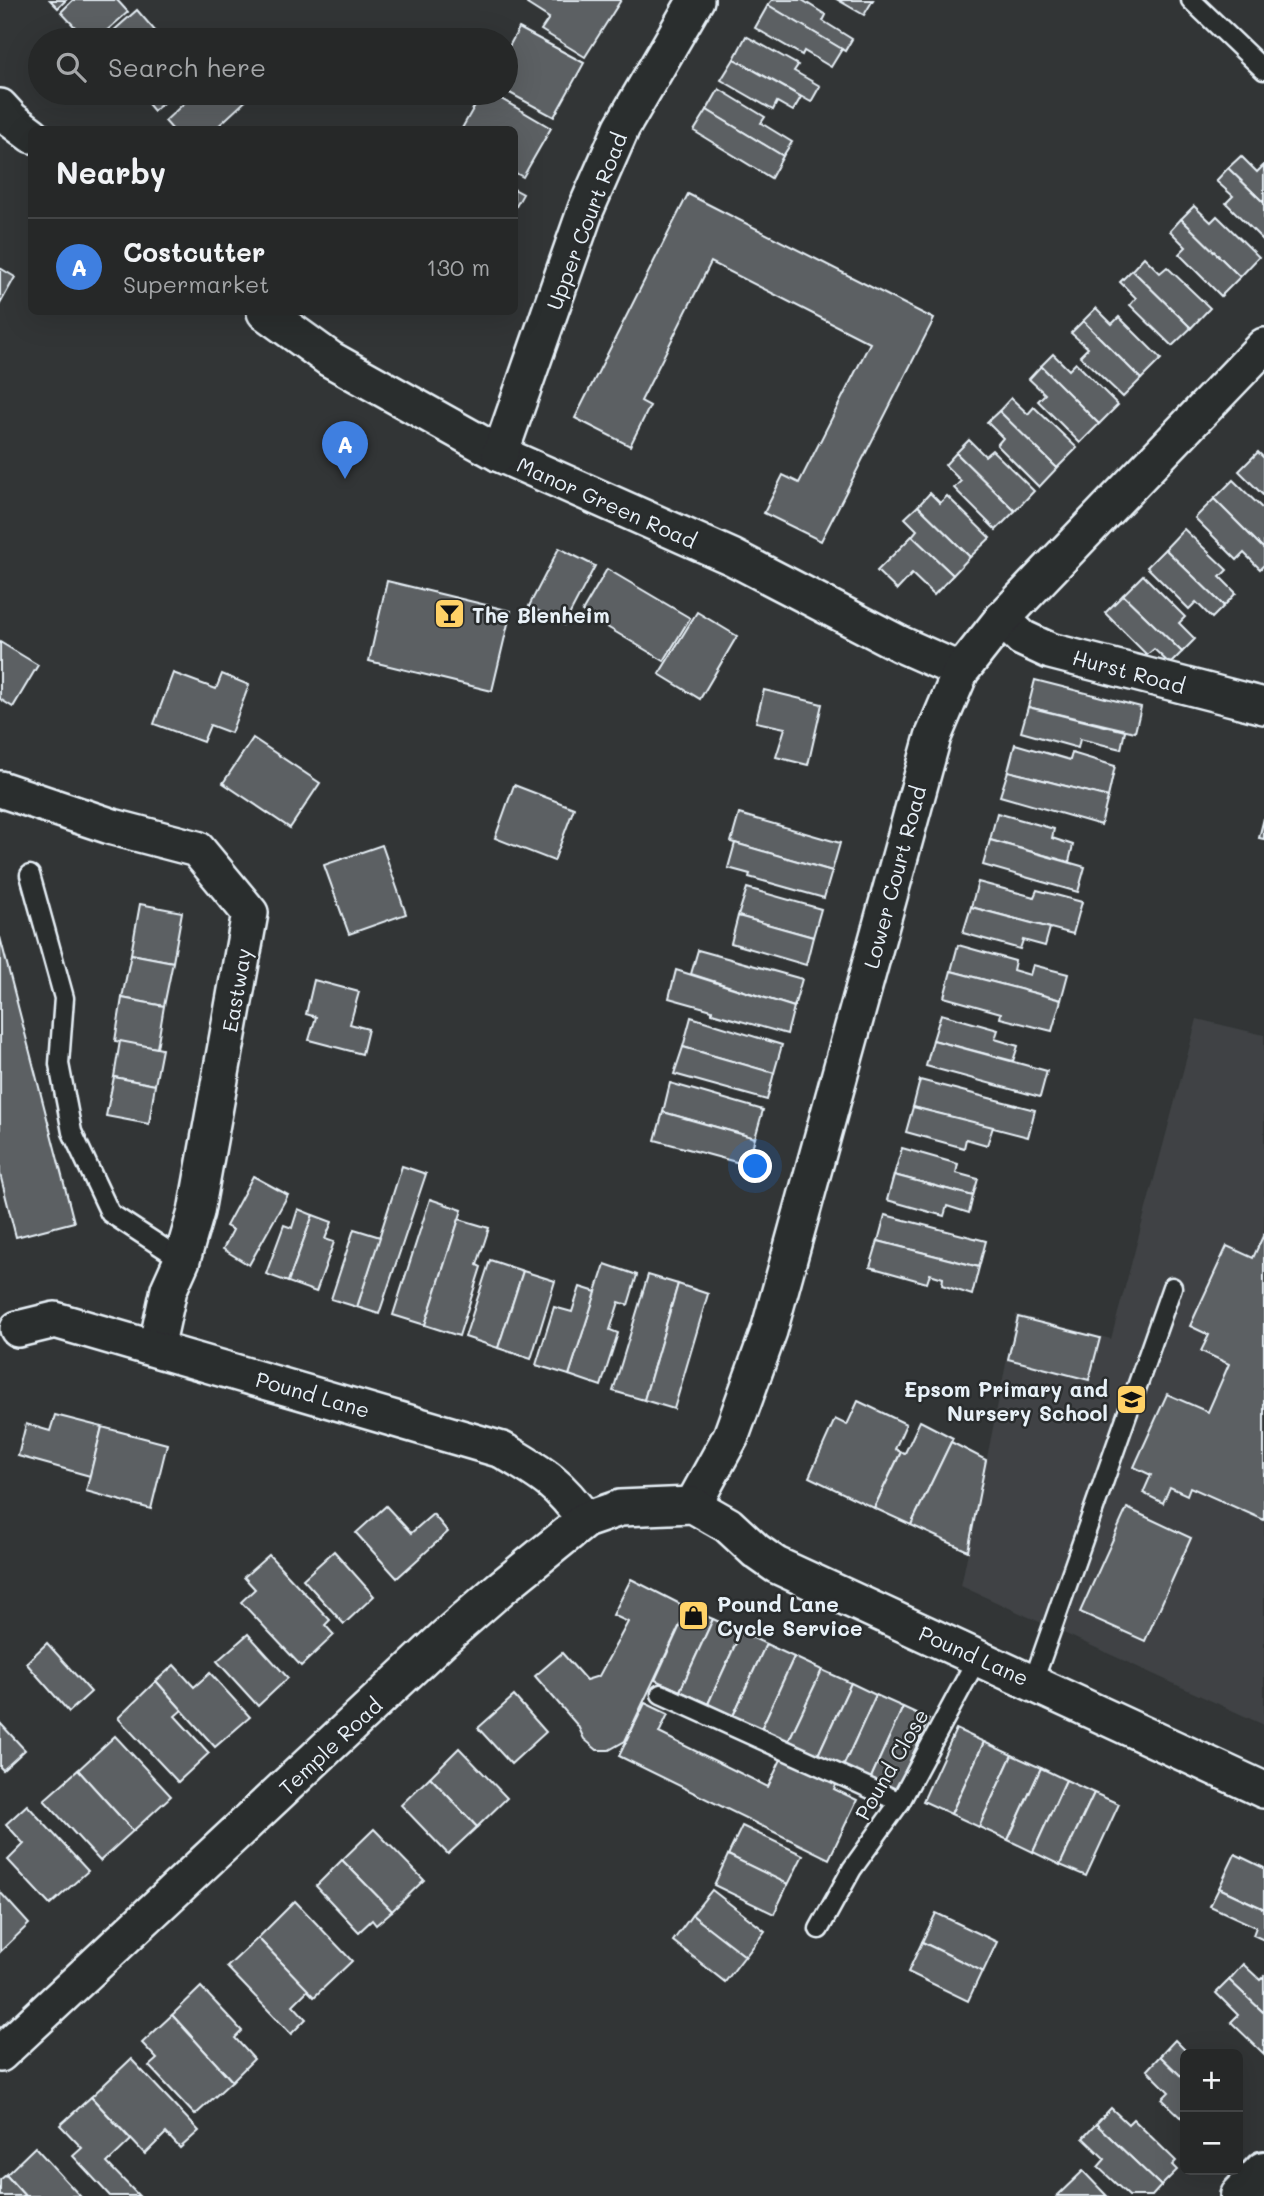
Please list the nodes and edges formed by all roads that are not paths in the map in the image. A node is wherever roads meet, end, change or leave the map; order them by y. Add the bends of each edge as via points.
1 (696, 0) edge
2 (1191, 0) edge
3 (1264, 70) edge
4 (0, 107) edge
5 (28, 132) edge
6 (269, 315) edge
7 (1264, 346) edge
8 (500, 454) junction
9 (1002, 619) junction
10 (961, 671) junction
11 (1264, 706) edge
12 (0, 789) edge
13 (30, 875) dead end
14 (182, 1260) junction
15 (1172, 1287) dead end
16 (9, 1331) edge
17 (156, 1348) junction
18 (693, 1505) junction
19 (585, 1520) junction
20 (978, 1657) junction
21 (1033, 1682) junction
22 (661, 1694) dead end
23 (1264, 1790) edge
24 (900, 1802) junction
25 (819, 1929) dead end
26 (0, 2054) edge
27 (1264, 2171) edge
28 (1240, 2196) edge

1 - 8 street, Upper Court Road via 622,127 601,174
2 - 3 lane
4 - 5 street
6 - 8 street, Manor Green Road via 330,359
7 - 9 street, Lower Court Road
8 - 10 street, Manor Green Road via 732,557
9 - 10 street, Lower Court Road
9 - 11 street, Hurst Road via 1022,638 1051,651
10 - 18 street, Lower Court Road via 933,737 769,1331 731,1436
12 - 14 street, Eastway via 197,849 250,913 196,1212
13 - 14 lane via 64,998 59,1064 72,1132 110,1213
14 - 17 street, Eastway via 169,1289
15 - 21 lane
16 - 17 street, Pound Lane via 55,1320
17 - 19 street, Pound Lane via 502,1450 548,1477
18 - 19 street, Temple Road via 620,1507
18 - 20 street, Pound Lane via 728,1525 776,1565
19 - 26 street, Temple Road via 444,1639
20 - 21 street, Pound Lane
20 - 24 lane, Pound Close
21 - 23 street, Pound Lane
22 - 24 lane
24 - 25 lane, Pound Close via 852,1869
27 - 28 main road

